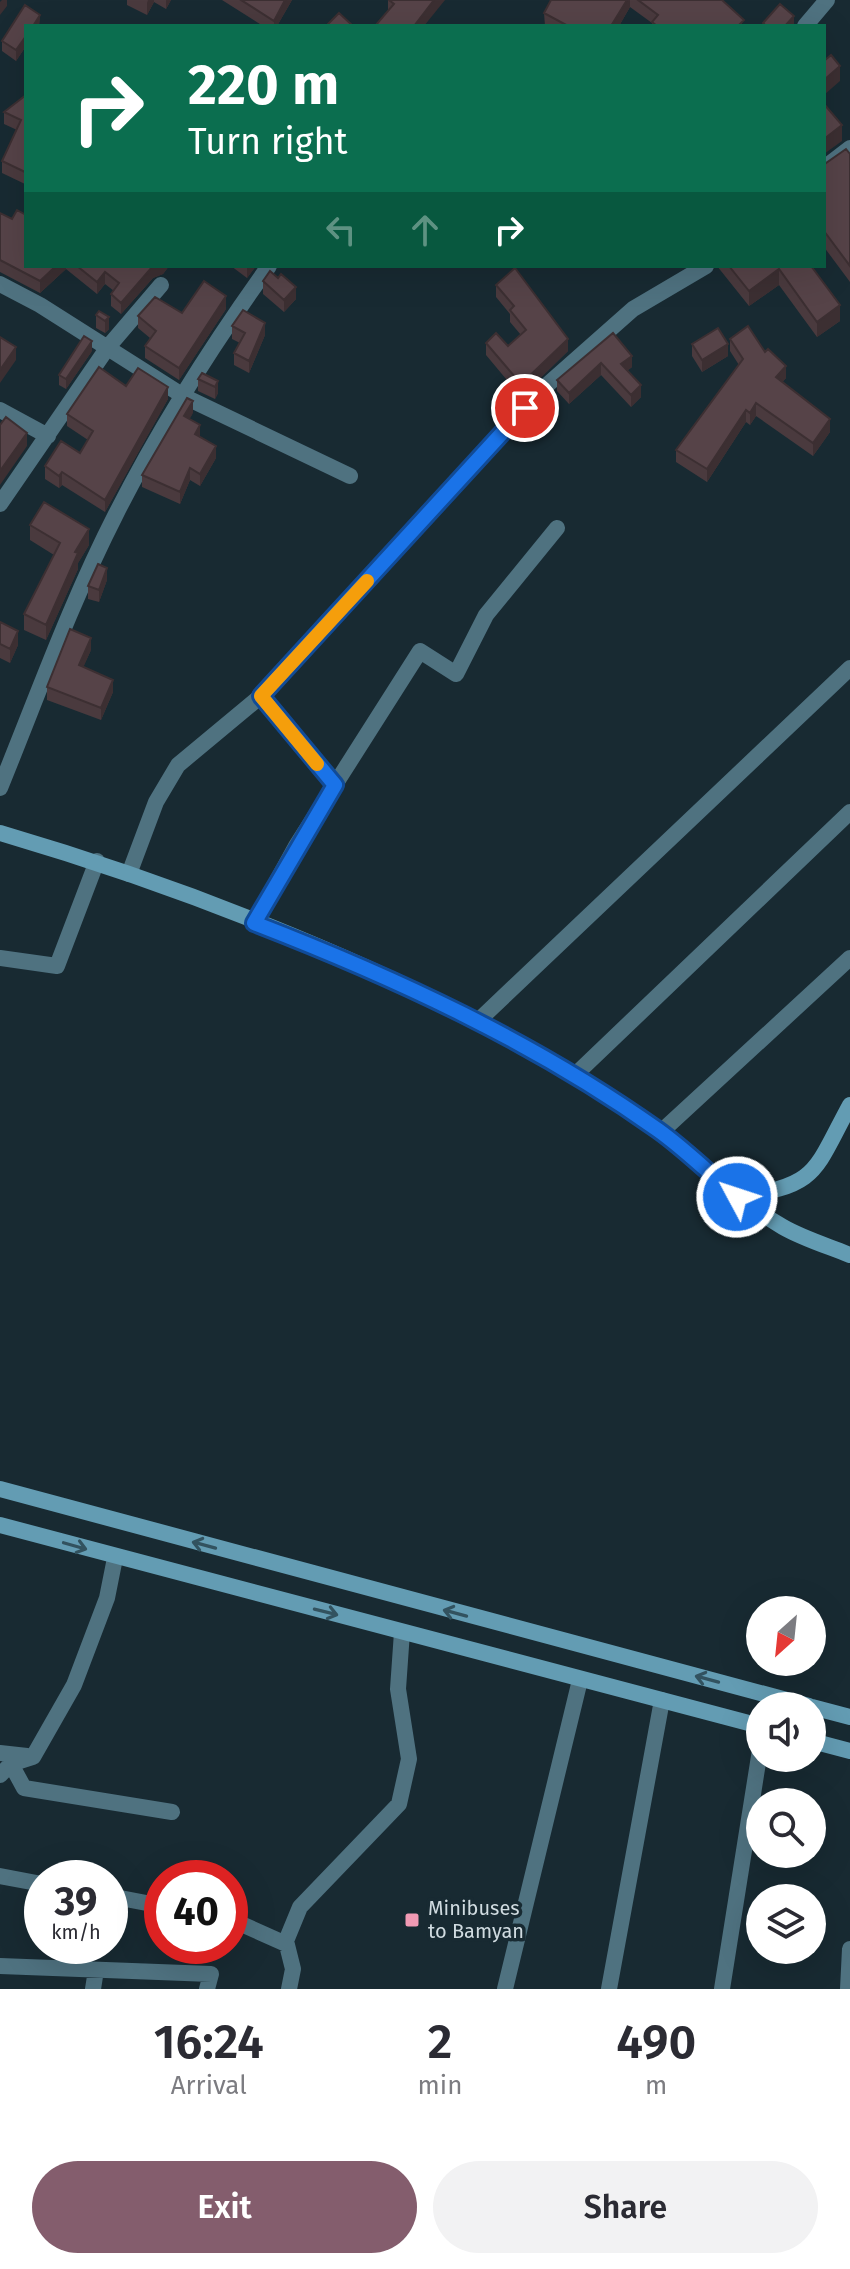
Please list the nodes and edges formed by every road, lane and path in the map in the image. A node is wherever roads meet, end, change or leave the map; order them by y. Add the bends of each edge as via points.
1 (827, 0) edge
2 (807, 24) edge
3 (850, 148) edge
4 (826, 166) edge
5 (268, 268) edge
6 (703, 268) edge
7 (0, 284) edge
8 (161, 285) dead end
9 (108, 347) junction
10 (185, 397) junction
11 (0, 410) edge
12 (48, 436) junction
13 (350, 476) dead end
14 (0, 504) edge
15 (557, 528) dead end
16 (850, 668) edge
17 (261, 696) junction
18 (335, 785) junction
19 (0, 788) edge
20 (850, 812) edge
21 (0, 833) edge
22 (97, 861) junction
23 (129, 874) junction
24 (254, 923) junction
25 (0, 958) edge
26 (850, 958) edge
27 (478, 1021) junction
28 (575, 1075) junction
29 (850, 1105) edge
30 (661, 1132) junction
31 (737, 1197) junction
32 (850, 1255) edge
33 (0, 1489) edge
34 (0, 1525) edge
35 (115, 1558) junction
36 (402, 1632) junction
37 (580, 1680) junction
38 (758, 1692) edge
39 (662, 1700) junction
40 (826, 1710) edge
41 (850, 1717) edge
42 (746, 1722) edge
43 (826, 1745) edge
44 (850, 1751) edge
45 (4, 1764) edge
46 (757, 1772) edge
47 (172, 1812) dead end
48 (0, 1876) edge
49 (24, 1881) edge
50 (248, 1927) edge
51 (286, 1944) junction
52 (850, 1949) edge
53 (0, 1966) edge
54 (96, 1970) junction
55 (93, 1989) edge
56 (207, 1989) edge
57 (289, 1989) edge
58 (505, 1989) edge
59 (609, 1989) edge
60 (722, 1989) edge
61 (848, 1989) edge

1 - 2 street
3 - 4 street
5 - 10 street
6 - 17 street via 633,309 546,386
7 - 9 street
8 - 9 street
9 - 10 street
9 - 12 street
10 - 13 street
10 - 19 street via 116,513
11 - 12 street
12 - 14 street
15 - 18 street via 486,615 456,674 420,651
16 - 27 street
17 - 18 street
17 - 23 street via 178,765 156,802
18 - 24 street
20 - 28 street
21 - 22 main road
22 - 23 main road
22 - 25 street via 57,966
23 - 24 main road
24 - 27 main road
26 - 30 street
27 - 28 main road
28 - 30 main road
29 - 31 main road via 812,1174 782,1191
30 - 31 main road
31 - 32 main road via 785,1228
38 -> 33 main road
34 -> 35 main road
35 -> 36 main road
35 - 45 street via 107,1598 74,1685 33,1757
36 - 37 main road
36 - 51 street via 398,1689 409,1759 399,1804 300,1907
37 - 39 main road
37 - 58 street
39 - 42 main road
39 - 59 street
40 - 41 main road
43 - 44 main road
45 - 47 street via 24,1788
46 - 60 street
48 - 49 street
50 - 51 street
51 - 57 street via 293,1969
52 - 61 street
53 - 54 street
54 - 55 street
54 - 56 street via 211,1974

